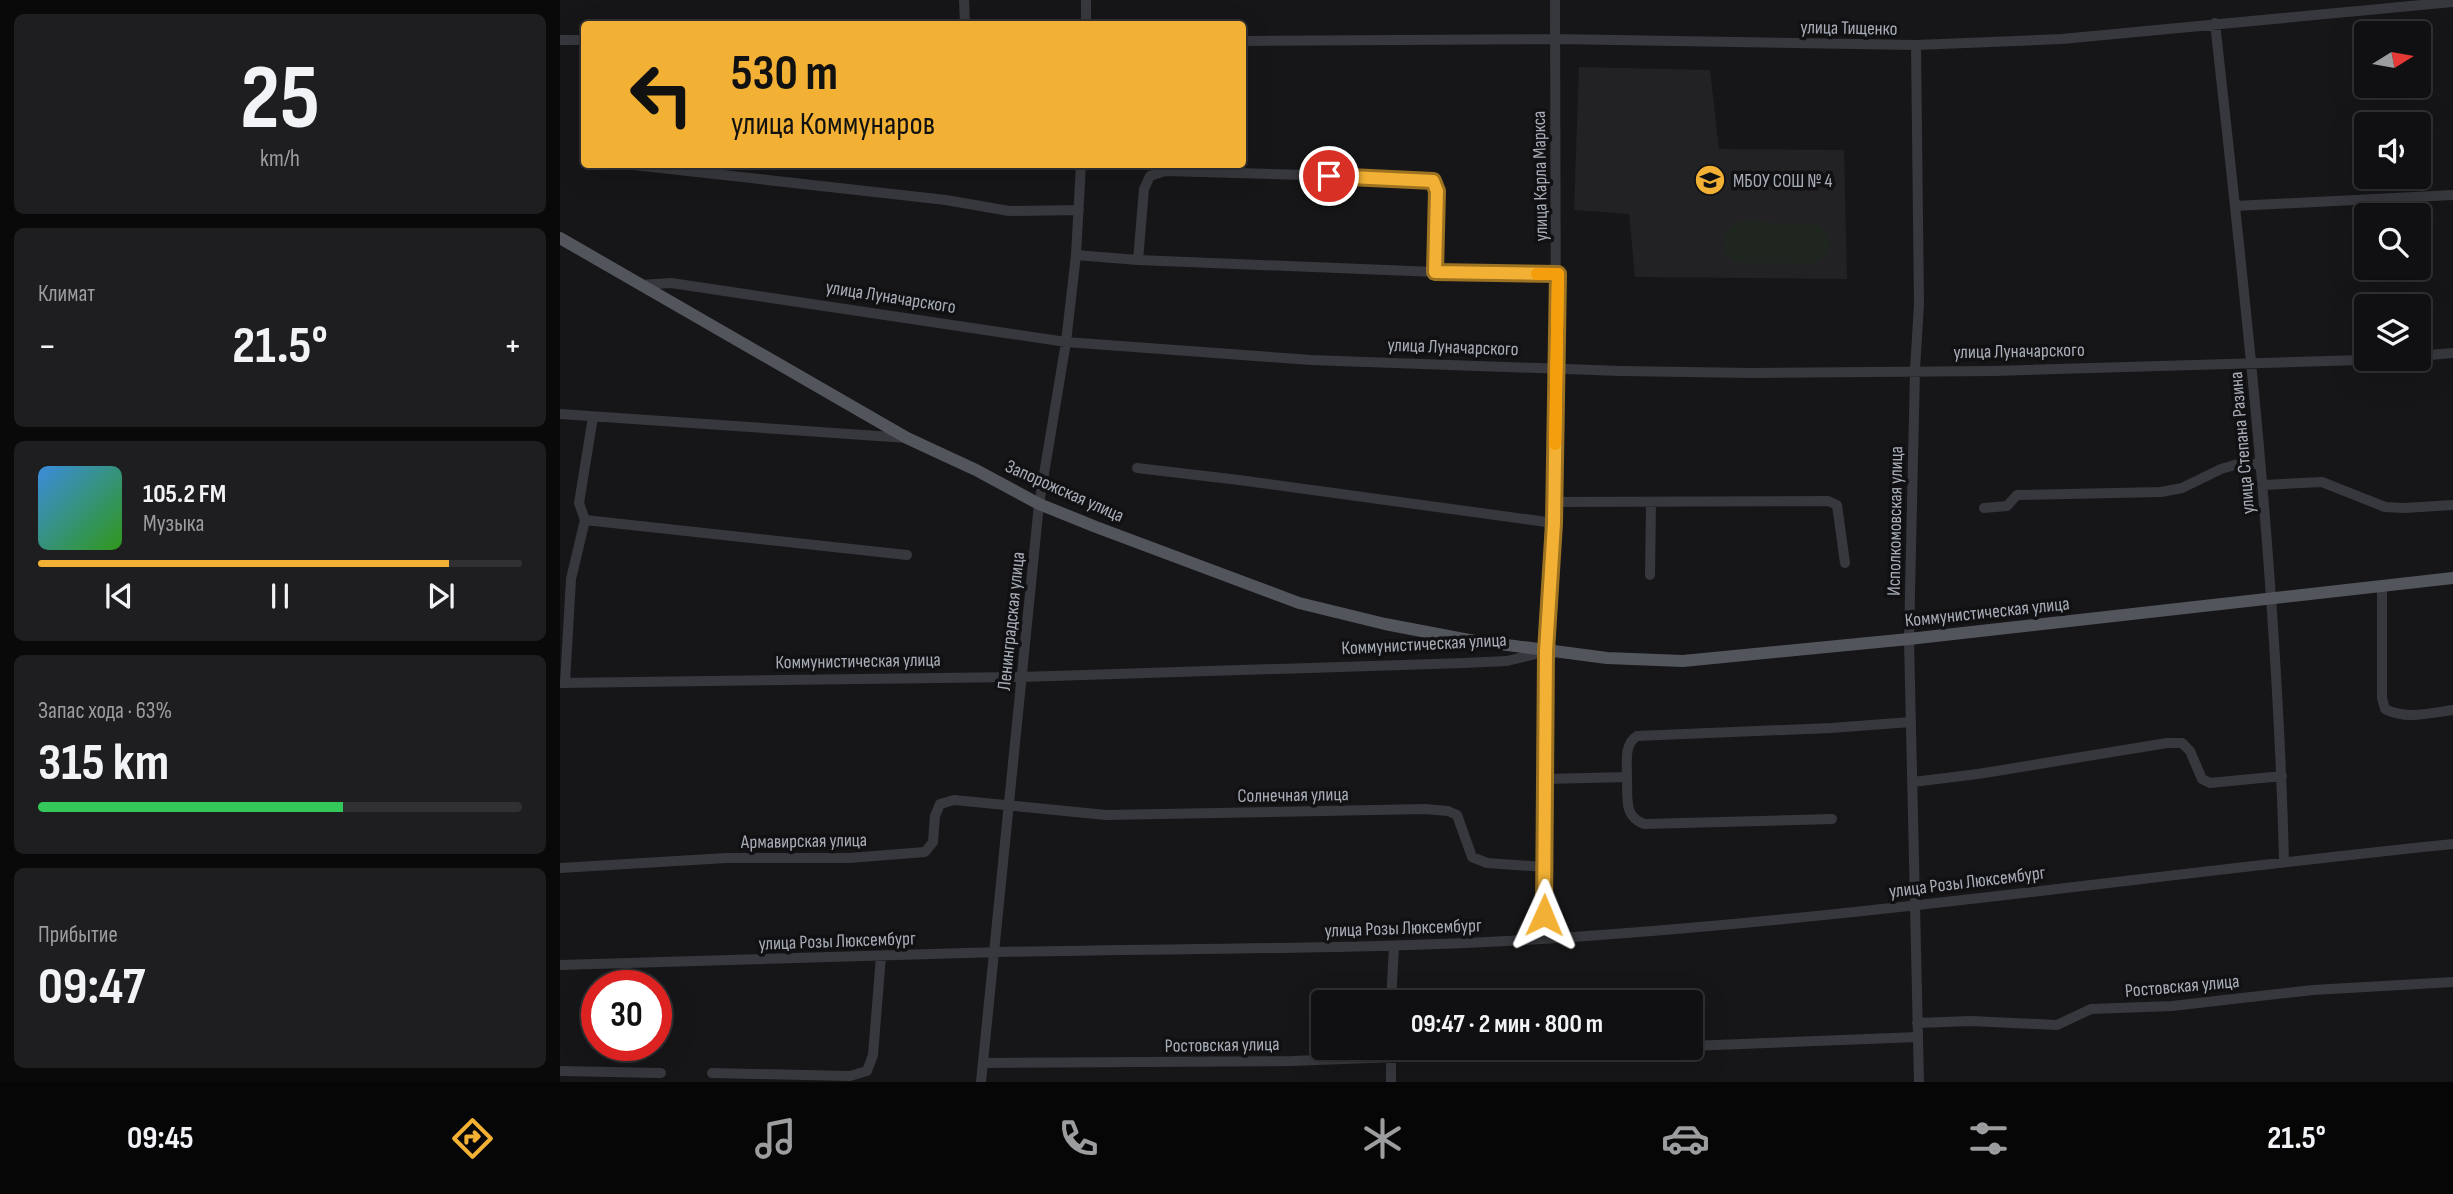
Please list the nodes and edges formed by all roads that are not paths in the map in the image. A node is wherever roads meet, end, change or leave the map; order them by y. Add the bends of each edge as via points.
1 (964, 0) edge
2 (1086, 0) edge
3 (1555, 0) edge
4 (2453, 2) edge
5 (965, 21) edge
6 (1086, 21) edge
7 (2215, 23) junction
8 (560, 40) edge
9 (581, 40) edge
10 (1555, 40) junction
11 (1246, 41) edge
12 (1916, 45) junction
13 (661, 168) edge
14 (1081, 168) edge
15 (2453, 195) edge
16 (2235, 206) junction
17 (1079, 210) junction
18 (560, 239) edge
19 (1076, 255) junction
20 (1138, 260) junction
21 (1435, 272) junction
22 (1558, 274) junction
23 (641, 285) junction
24 (1066, 342) junction
25 (2453, 353) edge
26 (2431, 355) edge
27 (2354, 360) edge
28 (2252, 363) junction
29 (1556, 369) junction
30 (1914, 370) junction
31 (560, 414) edge
32 (593, 417) junction
33 (906, 438) junction
34 (2260, 464) junction
35 (1137, 468) dead end
36 (2263, 485) junction
37 (1554, 502) junction
38 (1651, 502) junction
39 (1039, 504) junction
40 (2453, 505) edge
41 (1984, 508) dead end
42 (585, 520) junction
43 (1554, 523) junction
44 (907, 555) dead end
45 (1845, 563) dead end
46 (1650, 575) dead end
47 (565, 578) edge
48 (2453, 578) edge
49 (2382, 586) junction
50 (2272, 598) junction
51 (1909, 639) junction
52 (1546, 651) junction
53 (1021, 677) junction
54 (562, 683) edge
55 (2453, 710) edge
56 (1912, 722) junction
57 (1627, 776) junction
58 (2282, 776) junction
59 (1545, 779) junction
60 (1913, 782) junction
61 (1010, 805) junction
62 (1832, 818) dead end
63 (2453, 844) edge
64 (2284, 861) junction
65 (1545, 867) junction
66 (560, 868) edge
67 (1915, 905) junction
68 (1544, 939) junction
69 (1394, 946) junction
70 (994, 952) junction
71 (881, 956) junction
72 (560, 965) edge
73 (2453, 982) edge
74 (1392, 990) edge
75 (1917, 1023) junction
76 (1918, 1037) junction
77 (1703, 1045) edge
78 (1311, 1057) edge
79 (1391, 1060) edge
80 (983, 1063) junction
81 (560, 1071) edge
82 (661, 1073) dead end
83 (712, 1073) dead end
84 (981, 1082) edge
85 (1391, 1082) edge
86 (1919, 1082) edge

1 - 5 street
2 - 6 street
3 - 10 street, улица Карла Маркса
4 - 7 street, улица Тищенко
7 - 12 street, улица Тищенко via 2062,39
7 - 16 street, улица Степана Разина
8 - 9 street
10 - 11 street, улица Тищенко
10 - 12 street, улица Тищенко
10 - 22 street, улица Карла Маркса
12 - 30 street, Исполкомовская улица via 1919,304
13 - 17 street via 1009,211
14 - 17 street, Ленинградская улица
15 - 16 street
16 - 28 street, улица Степана Разина
17 - 19 street, Ленинградская улица
18 - 23 main road
19 - 20 street
19 - 24 street, Ленинградская улица
20 - 21 street
20 - 21 street via 1144,189 1150,176 1166,171 1411,178 1433,181 1437,191
21 - 22 street
22 - 29 street, улица Карла Маркса
23 - 24 street, улица Луначарского via 671,283
23 - 33 main road
24 - 29 street, улица Луначарского via 1311,360
24 - 39 street, Ленинградская улица
25 - 26 street
27 - 28 street, улица Луначарского
28 - 30 street, улица Луначарского
28 - 34 street, улица Степана Разина
29 - 30 street, улица Луначарского
29 - 37 street, улица Карла Маркса
30 - 51 street, Исполкомовская улица
31 - 32 street, Запорожская улица
32 - 33 street, Запорожская улица
32 - 42 street via 579,503
33 - 39 main road, Запорожская улица
34 - 36 street, улица Степана Разина
34 - 41 street via 2229,467 2161,492 2017,495 2007,506
35 - 43 street
36 - 40 street via 2322,482 2385,507
36 - 50 street, улица Степана Разина
37 - 38 street
37 - 43 street, улица Карла Маркса
38 - 45 street via 1828,500 1837,505
38 - 46 street
39 - 52 main road, Запорожская улица via 1300,603 1384,624
39 - 53 street, Ленинградская улица
42 - 44 street
42 - 47 street
43 - 52 street, улица Карла Маркса
47 - 54 street
48 - 49 main road, Коммунистическая улица
49 - 50 main road, Коммунистическая улица
49 - 55 street via 2385,709 2410,715
50 - 51 main road, Коммунистическая улица
50 - 58 street, улица Степана Разина
51 - 52 main road, Коммунистическая улица via 1683,660
51 - 56 street, Исполкомовская улица
52 - 53 street, Коммунистическая улица via 1507,661
52 - 59 street, улица Карла Маркса
53 - 54 street, Коммунистическая улица
53 - 61 street, Ленинградская улица
56 - 57 street via 1637,736 1628,747
56 - 60 street, Исполкомовская улица
57 - 59 street
57 - 62 street via 1629,810 1634,820 1644,824
58 - 60 street via 2210,783 2202,779 2182,743 2167,743
58 - 64 street, улица Степана Разина
59 - 65 street, улица Карла Маркса
60 - 67 street, Исполкомовская улица
61 - 65 street, Солнечная улица via 1106,815 1448,811 1457,815 1472,857 1486,863
61 - 66 street, Армавирская улица via 954,800 940,804 933,842 925,852
61 - 70 street, Ленинградская улица
63 - 64 street, улица Розы Люксембург
64 - 67 street, улица Розы Люксембург
65 - 68 street, улица Карла Маркса
67 - 68 street, улица Розы Люксембург
67 - 75 street, Исполкомовская улица
68 - 69 street, улица Розы Люксембург
69 - 70 street, улица Розы Люксембург
69 - 74 street
70 - 71 street, улица Розы Люксембург
70 - 80 street, Ленинградская улица
71 - 72 street, улица Розы Люксембург
71 - 83 street via 873,1055 867,1072 850,1076
73 - 75 street, Ростовская улица via 2091,1009 2057,1026
75 - 76 street, Исполкомовская улица
76 - 77 street
76 - 86 street, Исполкомовская улица
78 - 80 street, Ростовская улица via 1188,1063
79 - 85 street
80 - 84 street, Ленинградская улица
81 - 82 street

